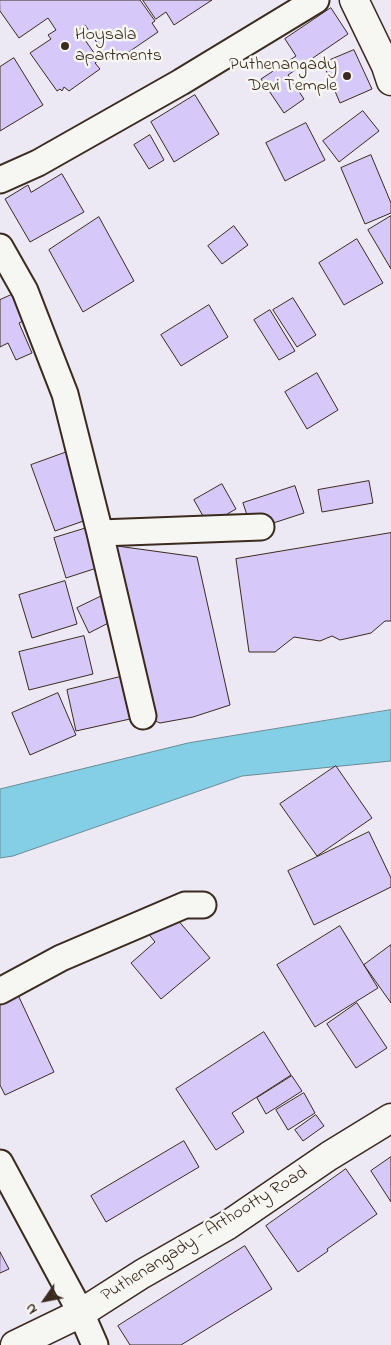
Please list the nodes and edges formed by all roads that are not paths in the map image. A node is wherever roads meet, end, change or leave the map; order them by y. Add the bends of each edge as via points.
1 (316, 0) edge
2 (354, 0) edge
3 (391, 81) edge
4 (0, 180) edge
5 (0, 247) edge
6 (261, 527) dead end
7 (100, 533) junction
8 (143, 716) dead end
9 (203, 905) dead end
10 (0, 991) edge
11 (391, 1118) edge
12 (0, 1163) edge
13 (81, 1313) junction
14 (15, 1345) edge
15 (95, 1345) edge

1 - 4 street via 164,92 38,163
2 - 3 main road
5 - 7 street via 24,291 65,394
6 - 7 street
7 - 8 street
9 - 10 street via 185,905 61,958
11 - 13 main road, Puthenangady - Arthootty Road via 228,1225
12 - 13 street
13 - 14 main road, Puthenangady - Arthootty Road
13 - 15 street

